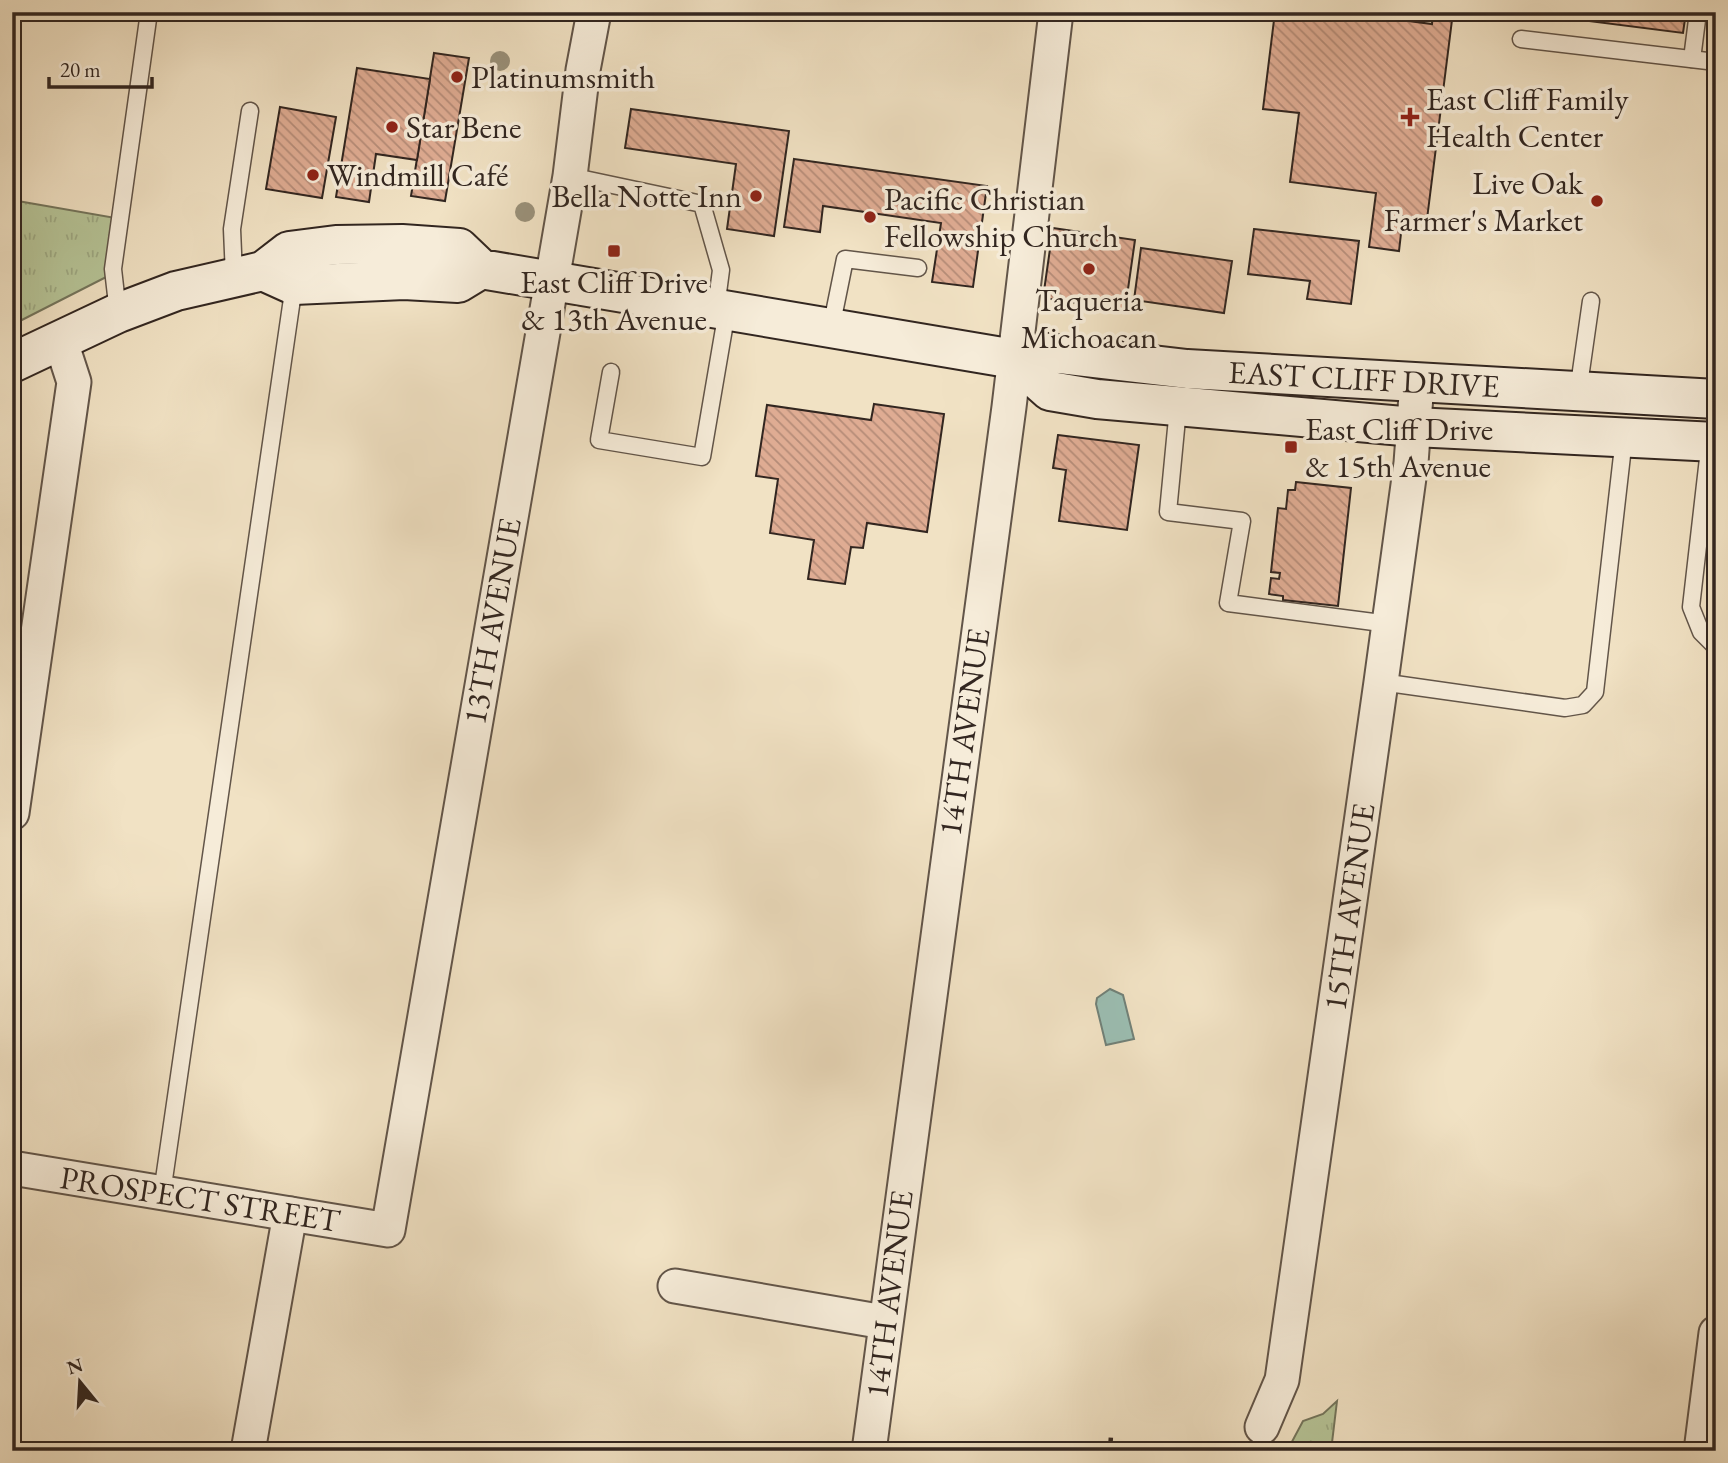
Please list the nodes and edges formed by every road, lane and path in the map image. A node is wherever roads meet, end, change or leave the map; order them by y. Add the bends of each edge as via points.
1 (149, 12) edge
2 (594, 12) edge
3 (1056, 12) edge
4 (1698, 12) edge
5 (1521, 39) dead end
6 (1692, 59) junction
7 (1716, 62) edge
8 (250, 111) dead end
9 (570, 176) junction
10 (918, 268) dead end
11 (264, 277) junction
12 (550, 281) junction
13 (1591, 301) dead end
14 (721, 310) junction
15 (118, 313) junction
16 (831, 328) junction
17 (61, 342) junction
18 (1014, 359) junction
19 (12, 363) edge
20 (611, 372) dead end
21 (1417, 382) junction
22 (12, 388) edge
23 (1578, 392) junction
24 (1716, 399) edge
25 (1178, 408) junction
26 (1414, 427) junction
27 (1624, 438) junction
28 (1713, 441) edge
29 (1389, 624) junction
30 (1716, 647) edge
31 (1381, 682) junction
32 (12, 813) edge
33 (12, 1168) edge
34 (162, 1193) junction
35 (290, 1214) junction
36 (388, 1230) joint
37 (675, 1286) dead end
38 (884, 1322) junction
39 (1716, 1333) edge
40 (1262, 1427) dead end
41 (1111, 1435) dead end
42 (248, 1451) edge
43 (869, 1451) edge
44 (1110, 1451) edge
45 (1701, 1451) edge

1 - 15 lane via 113,269
2 - 9 street, 13TH AVENUE
3 - 18 street, 14TH AVENUE
4 - 6 lane
5 - 6 lane
6 - 7 lane
8 - 11 lane via 232,229
9 - 12 street, 13TH AVENUE
9 - 14 lane via 702,204 721,270
10 - 16 lane via 845,259
11 - 12 main road, EAST CLIFF DRIVE via 458,283 481,269
11 - 15 main road, EAST CLIFF DRIVE via 176,291
11 - 34 lane
12 - 14 main road, EAST CLIFF DRIVE
12 - 36 street, 13TH AVENUE
13 - 23 lane
14 - 16 main road, EAST CLIFF DRIVE
14 - 20 lane via 702,457 599,440
15 - 17 main road, EAST CLIFF DRIVE
16 - 18 main road, EAST CLIFF DRIVE
17 - 19 main road, EAST CLIFF DRIVE
17 - 22 main road, EAST CLIFF DRIVE
17 - 32 street via 74,382
18 - 21 main road, EAST CLIFF DRIVE via 1050,353 1187,369
18 - 25 main road, EAST CLIFF DRIVE via 1050,391
18 - 38 street, 14TH AVENUE
21 - 23 main road, EAST CLIFF DRIVE
21 - 26 street, 15TH AVENUE
23 - 24 main road, EAST CLIFF DRIVE
25 - 26 main road, EAST CLIFF DRIVE
25 - 29 lane via 1168,512 1242,522 1228,603
26 - 27 main road, EAST CLIFF DRIVE
26 - 29 street, 15TH AVENUE
27 - 28 main road, EAST CLIFF DRIVE
27 - 31 lane via 1595,692 1583,705 1565,708
28 - 30 lane via 1691,607 1701,632
29 - 31 street, 15TH AVENUE
31 - 40 street, 15TH AVENUE via 1282,1380
33 - 34 street, PROSPECT STREET
34 - 35 street, PROSPECT STREET
35 - 36 street, PROSPECT STREET
35 - 42 street
37 - 38 street
38 - 43 street, 14TH AVENUE
39 - 45 street
41 - 44 path

